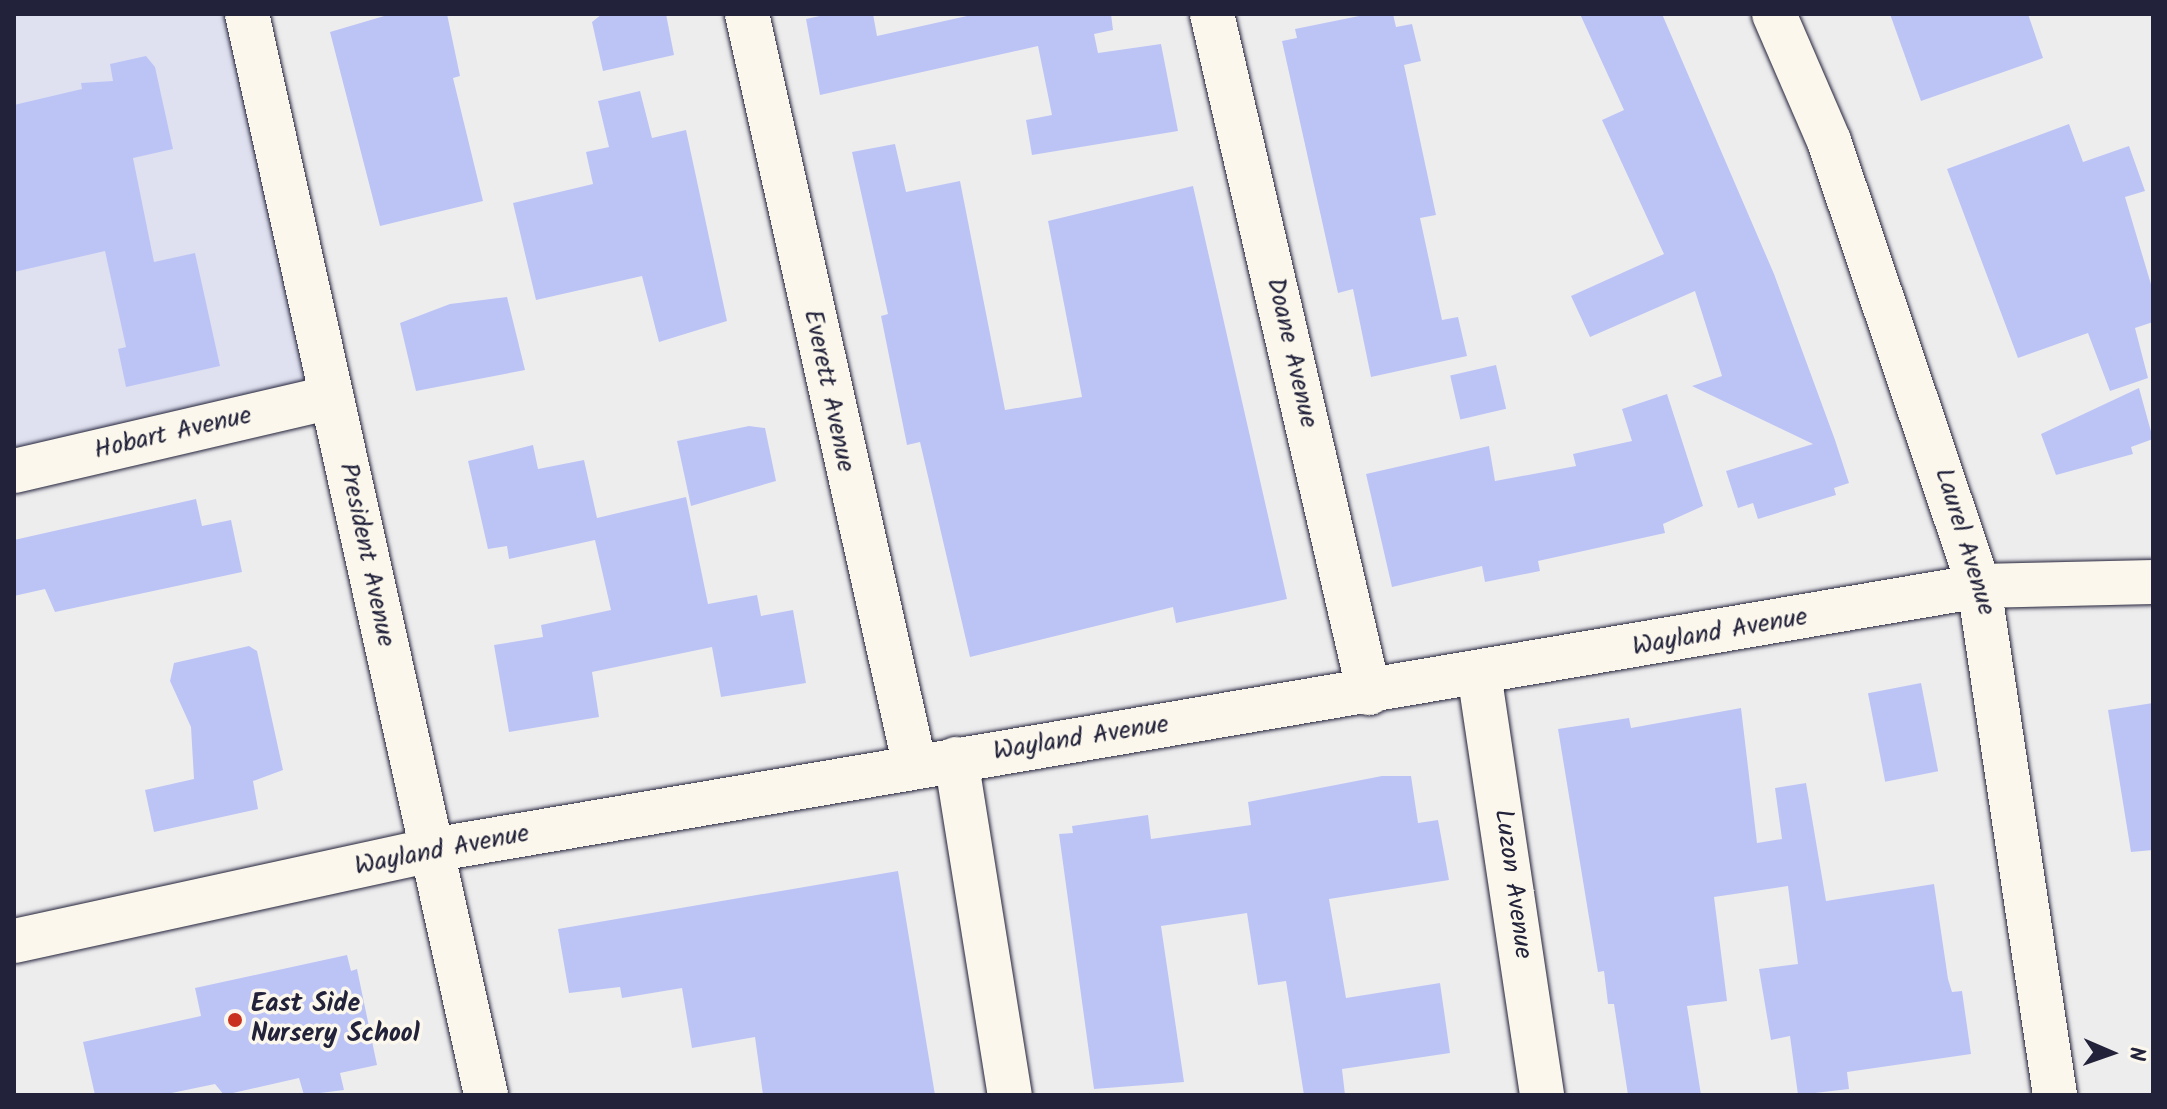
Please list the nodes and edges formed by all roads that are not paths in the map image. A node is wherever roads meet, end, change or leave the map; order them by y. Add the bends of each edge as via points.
1 (247, 14) edge
2 (747, 14) edge
3 (1212, 14) edge
4 (1774, 14) edge
5 (332, 397) junction
6 (14, 471) edge
7 (2153, 582) edge
8 (1979, 586) junction
9 (1479, 673) junction
10 (1369, 693) junction
11 (936, 763) junction
12 (432, 850) junction
13 (14, 941) edge
14 (486, 1095) edge
15 (1010, 1095) edge
16 (1542, 1095) edge
17 (2055, 1095) edge

1 - 5 street, President Avenue
2 - 11 street, Everett Avenue
3 - 10 street, Doane Avenue
4 - 8 street, Laurel Avenue via 1829,141
5 - 6 street, Hobart Avenue
5 - 12 street, President Avenue
7 - 8 street, Wayland Avenue
8 - 9 street, Wayland Avenue
8 - 17 street, Laurel Avenue
9 - 10 street, Wayland Avenue
9 - 16 street, Luzon Avenue
10 - 11 street, Wayland Avenue
11 - 12 street, Wayland Avenue
11 - 15 street, Everett Avenue
12 - 13 street, Wayland Avenue
12 - 14 street, President Avenue

